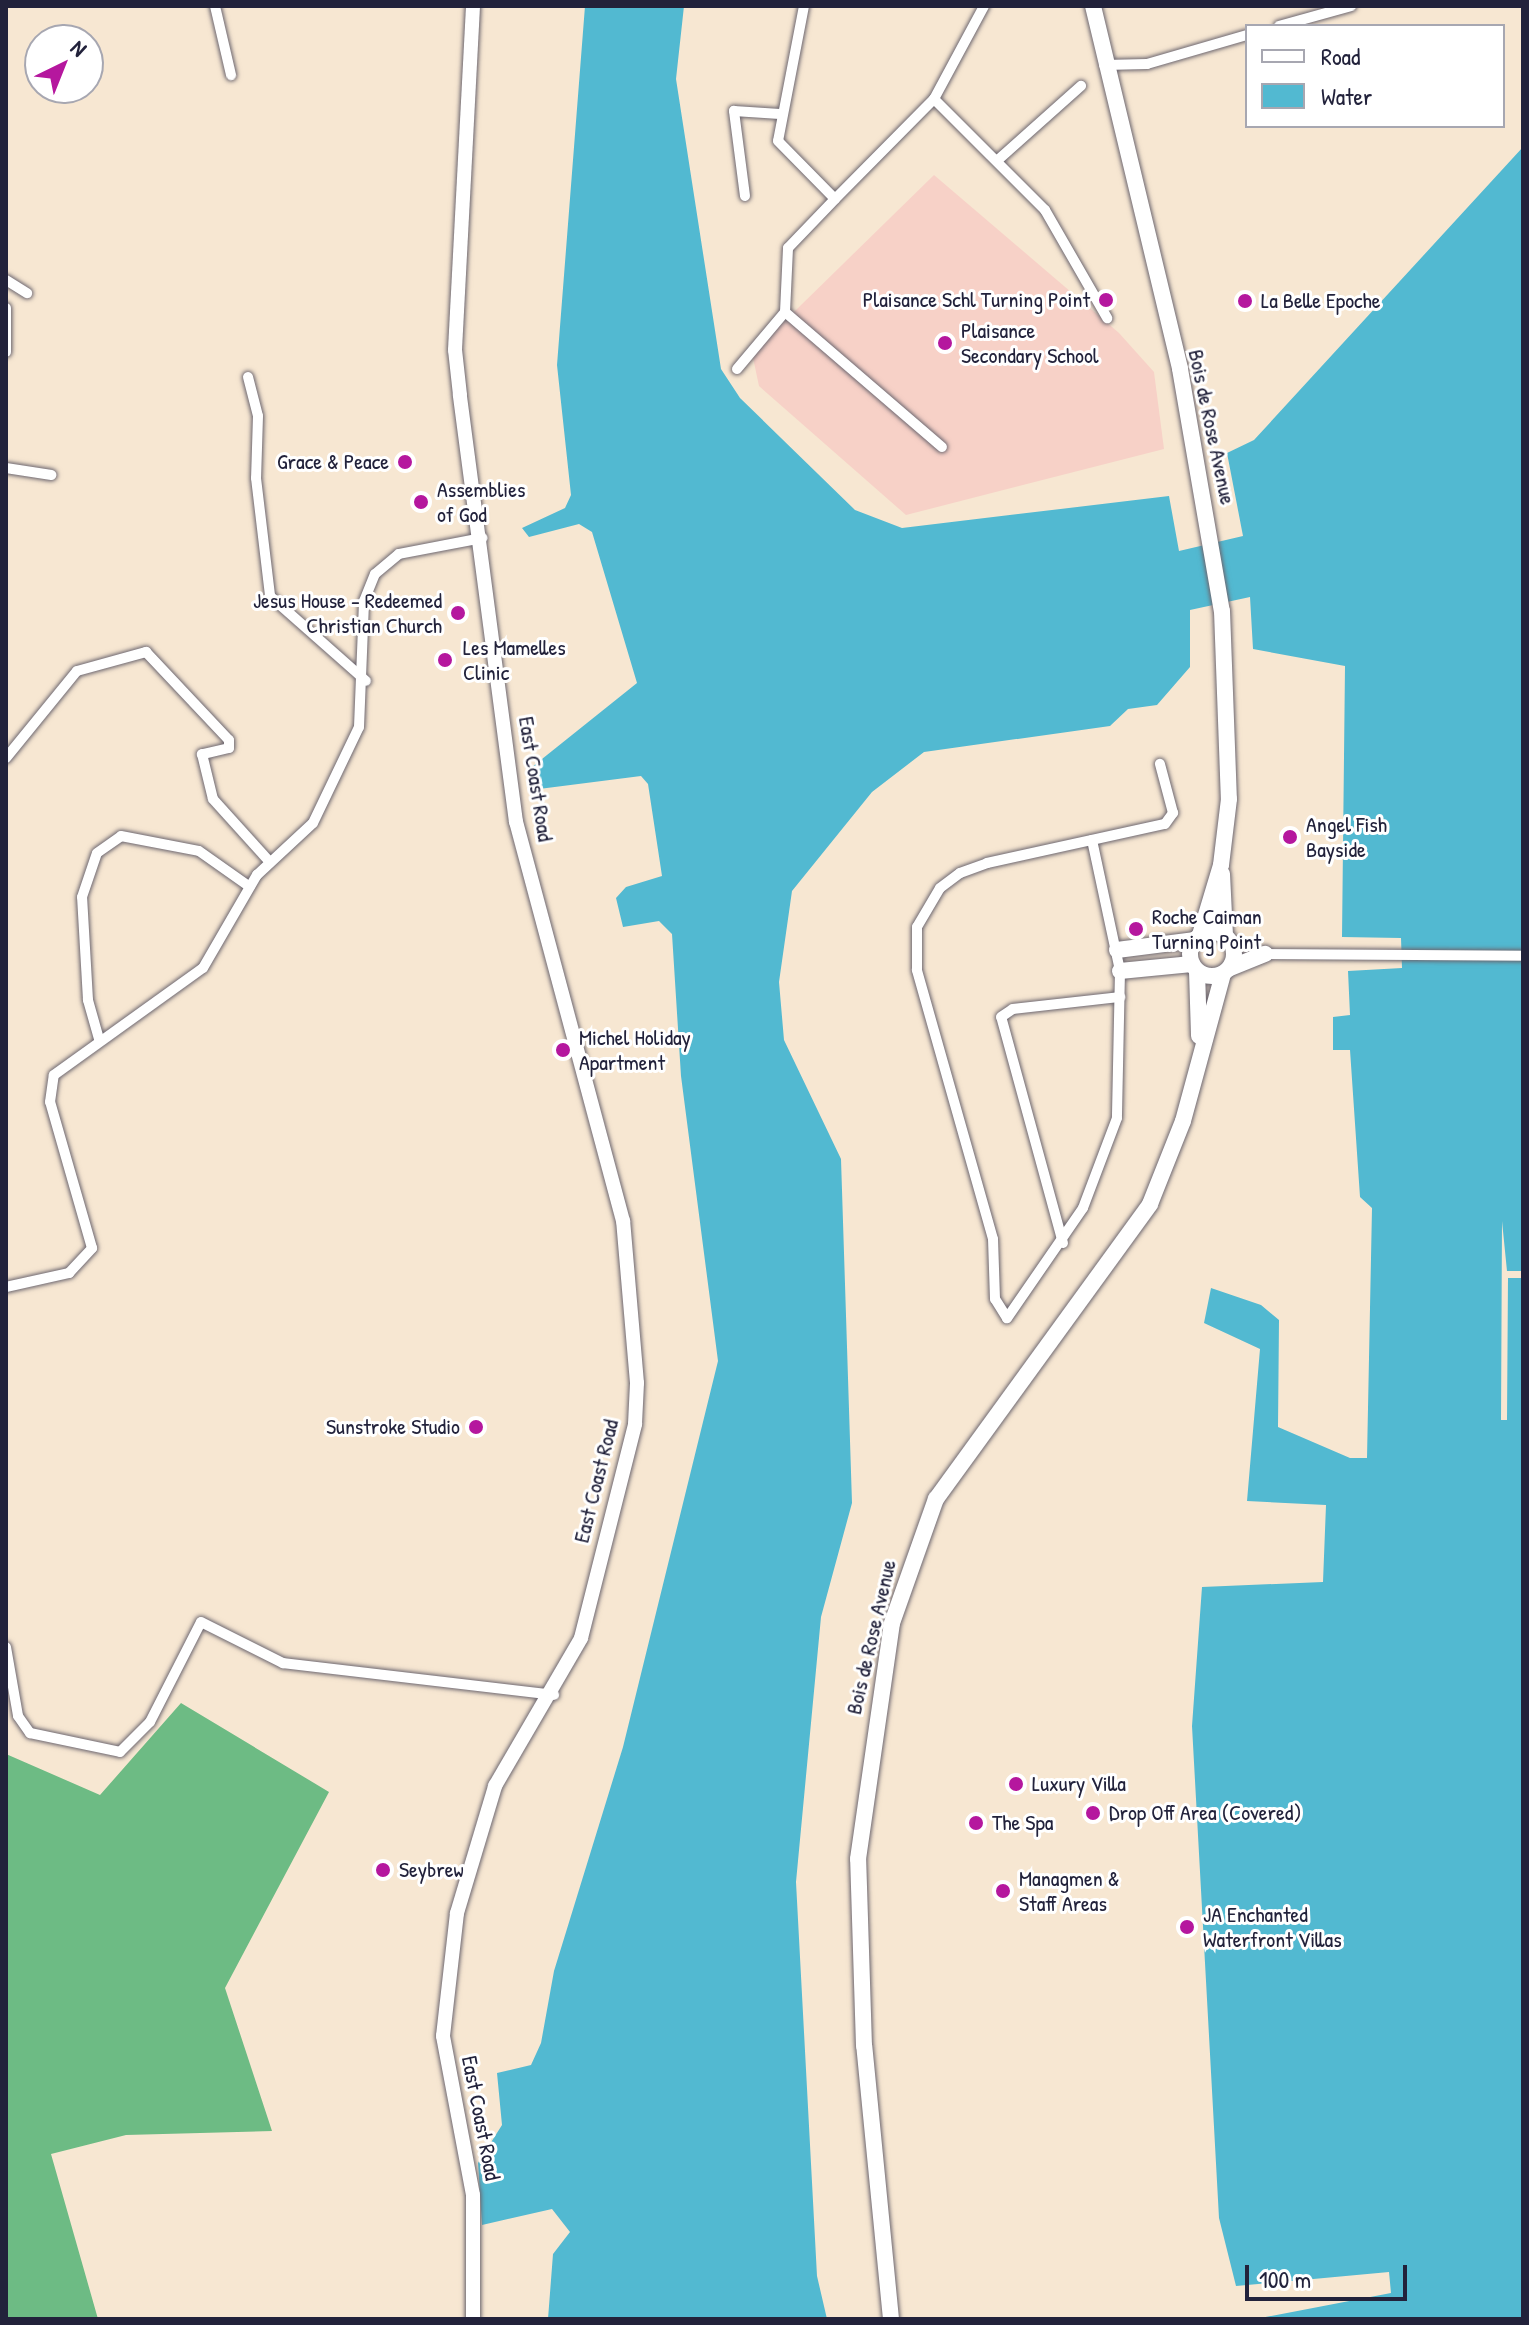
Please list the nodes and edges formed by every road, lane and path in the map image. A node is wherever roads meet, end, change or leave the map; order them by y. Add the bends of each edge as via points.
1 (215, 6) edge
2 (473, 6) edge
3 (804, 6) edge
4 (984, 6) edge
5 (1093, 6) edge
6 (1351, 6) edge
7 (1286, 24) edge
8 (1245, 36) edge
9 (1102, 65) junction
10 (231, 75) dead end
11 (1081, 86) dead end
12 (934, 99) junction
13 (780, 114) junction
14 (999, 159) junction
15 (745, 196) dead end
16 (835, 199) junction
17 (6, 280) edge
18 (27, 293) dead end
19 (6, 308) edge
20 (785, 312) junction
21 (1107, 318) dead end
22 (6, 352) edge
23 (737, 369) dead end
24 (248, 377) dead end
25 (942, 447) dead end
26 (6, 468) edge
27 (51, 475) dead end
28 (482, 538) junction
29 (366, 681) junction
30 (6, 758) edge
31 (1160, 764) dead end
32 (1092, 840) junction
33 (269, 861) junction
34 (1221, 865) junction
35 (250, 887) junction
36 (1197, 938) junction
37 (1228, 939) junction
38 (1117, 950) junction
39 (1265, 954) junction
40 (1523, 956) edge
41 (1194, 968) junction
42 (1120, 971) junction
43 (1227, 971) junction
44 (1120, 997) junction
45 (99, 1039) junction
46 (1199, 1045) junction
47 (1063, 1243) junction
48 (6, 1287) edge
49 (6, 1647) edge
50 (554, 1695) junction
51 (473, 2319) edge
52 (891, 2319) edge

1 - 10 street
2 - 28 main road, East Coast Road via 455,350
3 - 13 street
4 - 12 street
5 - 9 main road, Bois de Rose Avenue
6 - 7 street
8 - 9 street via 1147,64
9 - 34 main road, Bois de Rose Avenue via 1180,369 1212,537 1230,709
11 - 14 street
12 - 14 street
12 - 16 street
13 - 15 street via 734,111
13 - 16 street via 778,141 788,157
14 - 21 street via 1045,210
16 - 20 street via 788,248
17 - 18 street
19 - 22 street
20 - 23 street
20 - 25 street
24 - 29 street via 258,416 256,478 270,596
26 - 27 street
28 - 29 street via 399,554 375,574 364,601
28 - 50 main road, East Coast Road via 516,822 606,1147 634,1319 635,1424 581,1638
29 - 33 street via 359,727 337,785 299,839
30 - 33 street via 77,671 146,652 229,740 229,748 202,754 213,799
31 - 32 street via 1170,819
32 - 38 street
32 - 47 street via 960,873 930,904 915,953 993,1239 995,1299 1007,1318
33 - 35 street
34 - 36 main road, Bois de Rose Avenue
34 - 37 main road, Bois de Rose Avenue
35 - 45 street via 203,968
35 - 45 street via 199,851 121,836 97,853 82,897 88,1000
36 - 37 main road
36 - 38 main road
36 - 41 main road, Bois de Rose Avenue
37 - 39 main road
37 - 43 main road, Bois de Rose Avenue
38 - 42 street
39 - 40 street
39 - 43 main road
41 - 42 main road
41 - 43 main road
41 - 46 main road, Bois de Rose Avenue
42 - 44 street
43 - 46 main road, Bois de Rose Avenue
44 - 47 street via 1121,1079 1111,1149
44 - 47 street via 1013,1009 1001,1017
45 - 48 street via 62,1064 50,1102 92,1248 69,1273
46 - 52 main road, Bois de Rose Avenue via 1183,1121 1150,1204 936,1499 892,1623 858,1859 864,2046
49 - 50 street via 18,1716 30,1733 120,1752 150,1722 201,1622 283,1663
50 - 51 main road, East Coast Road via 495,1786 457,1913 443,2036 473,2195

